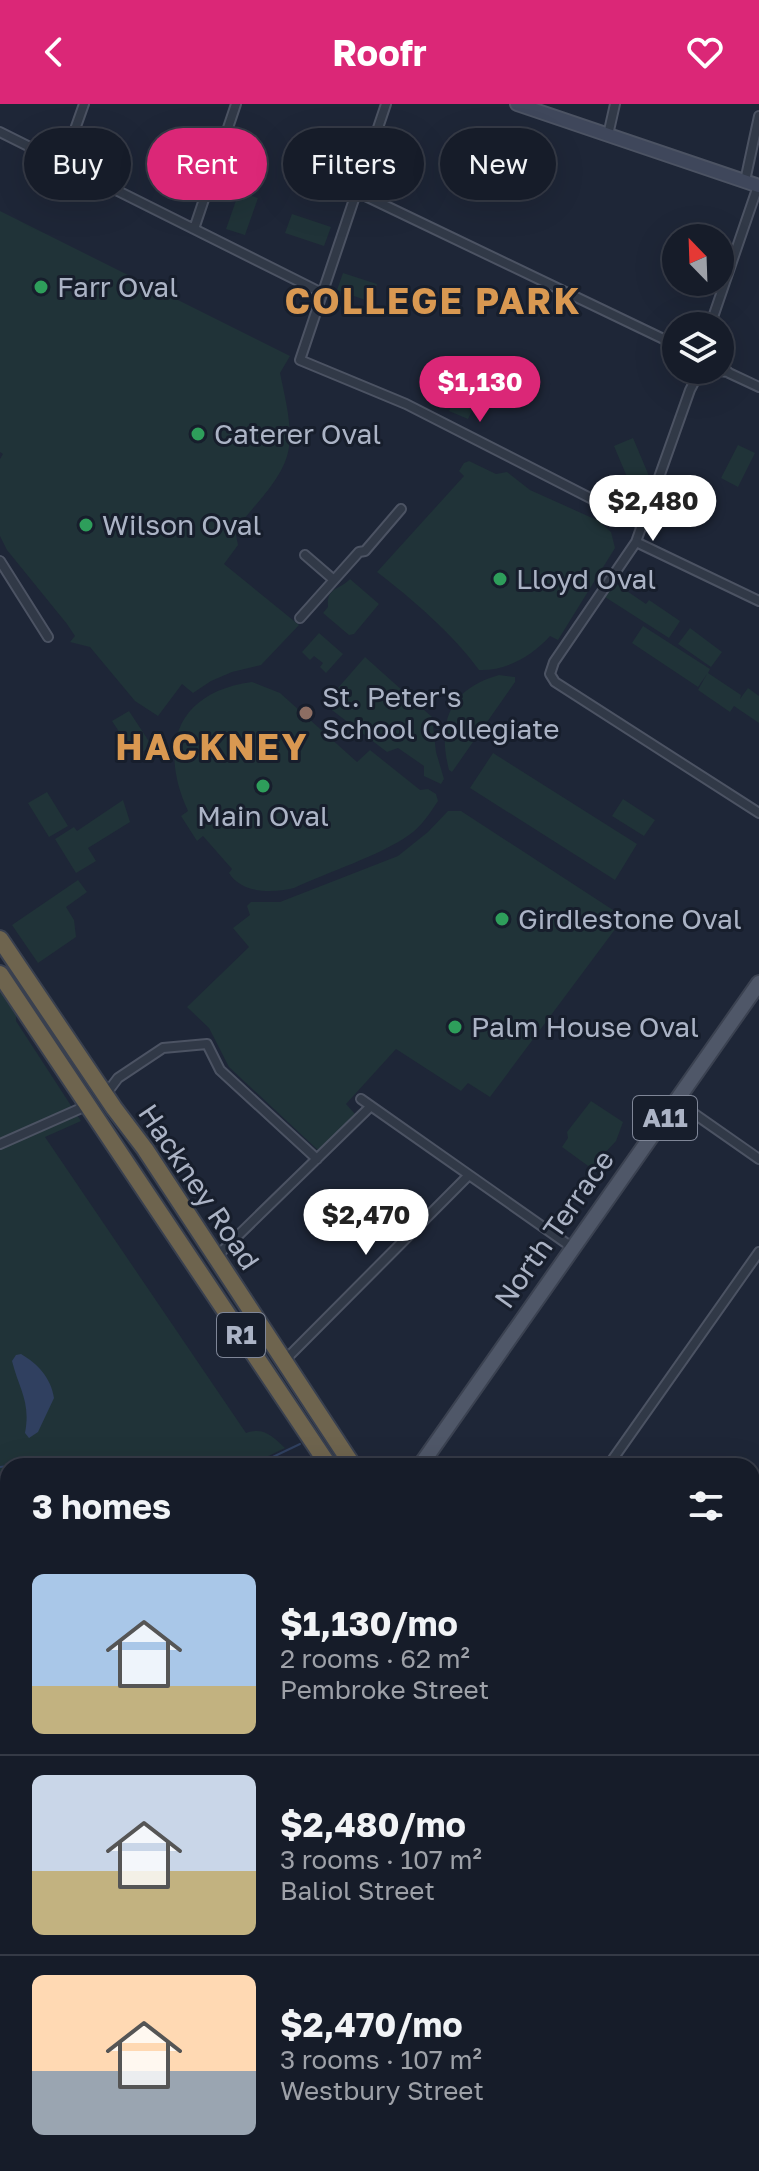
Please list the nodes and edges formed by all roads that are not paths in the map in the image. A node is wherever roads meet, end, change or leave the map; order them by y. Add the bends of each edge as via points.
1 (84, 104) edge
2 (236, 104) edge
3 (386, 104) edge
4 (517, 104) edge
5 (615, 104) edge
6 (759, 116) edge
7 (75, 128) edge
8 (378, 128) edge
9 (0, 132) edge
10 (608, 135) junction
11 (24, 144) edge
12 (754, 184) edge
13 (131, 197) edge
14 (354, 200) edge
15 (374, 200) edge
16 (194, 229) junction
17 (322, 293) junction
18 (715, 312) edge
19 (662, 339) edge
20 (734, 375) edge
21 (693, 384) edge
22 (759, 387) edge
23 (401, 509) dead end
24 (643, 525) junction
25 (636, 542) junction
26 (305, 555) dead end
27 (0, 561) edge
28 (334, 580) junction
29 (759, 601) edge
30 (300, 618) dead end
31 (48, 637) dead end
32 (759, 813) edge
33 (0, 939) edge
34 (0, 974) edge
35 (28, 981) junction
36 (759, 983) edge
37 (118, 1078) junction
38 (95, 1081) junction
39 (105, 1096) junction
40 (361, 1099) dead end
41 (676, 1101) junction
42 (86, 1106) junction
43 (371, 1106) junction
44 (0, 1144) edge
45 (317, 1159) junction
46 (759, 1159) edge
47 (469, 1175) junction
48 (573, 1248) junction
49 (759, 1252) edge
50 (216, 1257) junction
51 (285, 1360) junction
52 (297, 1380) junction
53 (290, 1407) junction
54 (324, 1458) edge
55 (348, 1458) edge
56 (426, 1458) edge
57 (614, 1458) edge

1 - 7 street
2 - 16 street
3 - 8 street
4 - 10 street
5 - 10 street
6 - 12 street
9 - 11 street
10 - 12 street
12 - 18 street
13 - 16 street
14 - 17 street
15 - 19 street
16 - 17 street
17 - 24 street via 300,360 406,404
20 - 22 street
21 - 24 street
23 - 28 street
24 - 25 street
25 - 29 street
25 - 32 street via 550,674
26 - 28 street
27 - 31 street
28 - 30 street
33 - 35 highway, Hackney Road / R1
34 - 42 highway, Hackney Road / R1
35 - 38 highway, Hackney Road / R1
35 - 42 highway via 33,1007 91,1096
36 - 41 main road, North Terrace / A11
37 - 38 street
37 - 39 street
37 - 45 street via 163,1048 207,1044 220,1070
38 - 39 highway, Hackney Road / R1
39 - 50 highway, Hackney Road / R1
40 - 43 street
41 - 46 street
41 - 48 main road, North Terrace / A11
42 - 44 street
42 - 53 highway, Hackney Road / R1
43 - 45 street
43 - 47 street
45 - 50 street
47 - 48 street
47 - 51 street
48 - 56 main road, North Terrace / A11
49 - 57 street
50 - 51 highway, Hackney Road / R1
51 - 52 highway, Hackney Road / R1
52 - 53 highway
52 - 55 highway, Hackney Road / R1
53 - 54 highway, Hackney Road / R1

